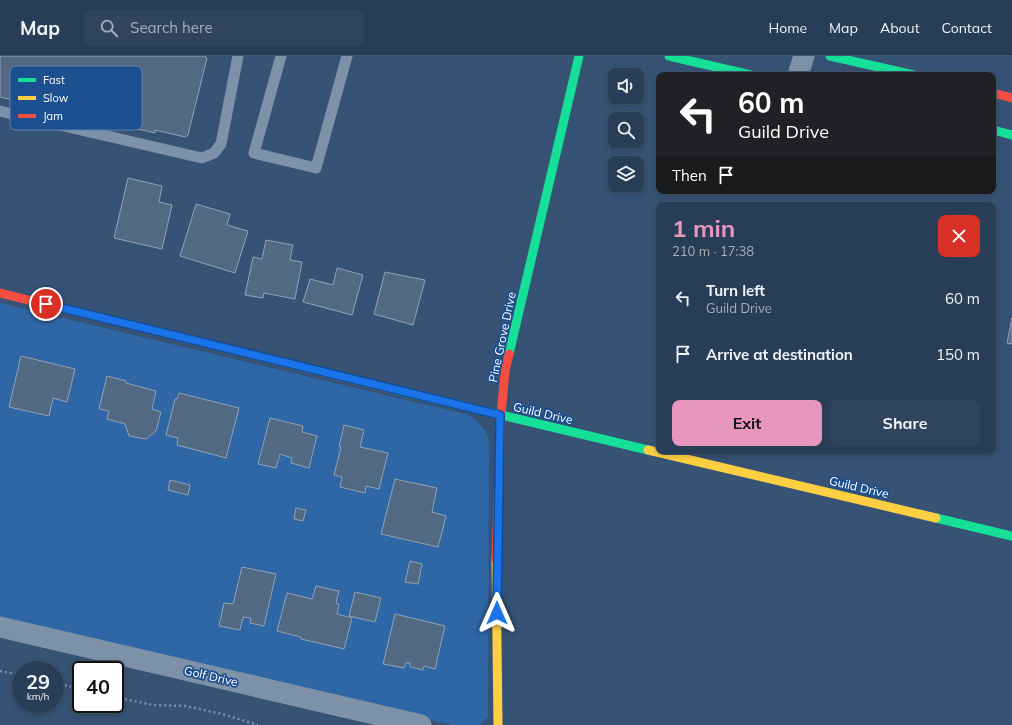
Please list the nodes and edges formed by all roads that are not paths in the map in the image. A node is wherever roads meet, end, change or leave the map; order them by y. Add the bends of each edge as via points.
1 (238, 56) edge
2 (281, 56) edge
3 (347, 56) edge
4 (579, 56) edge
5 (669, 56) edge
6 (804, 56) edge
7 (830, 56) edge
8 (738, 72) edge
9 (799, 72) edge
10 (901, 72) edge
11 (996, 94) edge
12 (1012, 98) edge
13 (0, 112) edge
14 (10, 114) edge
15 (79, 130) edge
16 (996, 131) edge
17 (1012, 135) edge
18 (0, 293) edge
19 (500, 415) junction
20 (656, 452) edge
21 (665, 454) edge
22 (1012, 536) edge
23 (0, 627) edge
24 (421, 725) edge
25 (498, 725) edge

1 - 15 lane via 221,144 214,153 202,158
2 - 3 lane via 254,153 316,168
4 - 19 street, Pine Grove Drive via 509,350
5 - 8 street
6 - 9 street
7 - 10 street
11 - 12 street
13 - 14 lane
16 - 17 street
18 - 19 street, Guild Drive
19 - 20 street, Guild Drive
19 - 25 street, Pine Grove Drive via 497,534
21 - 22 street, Guild Drive
23 - 24 street, Golf Drive

